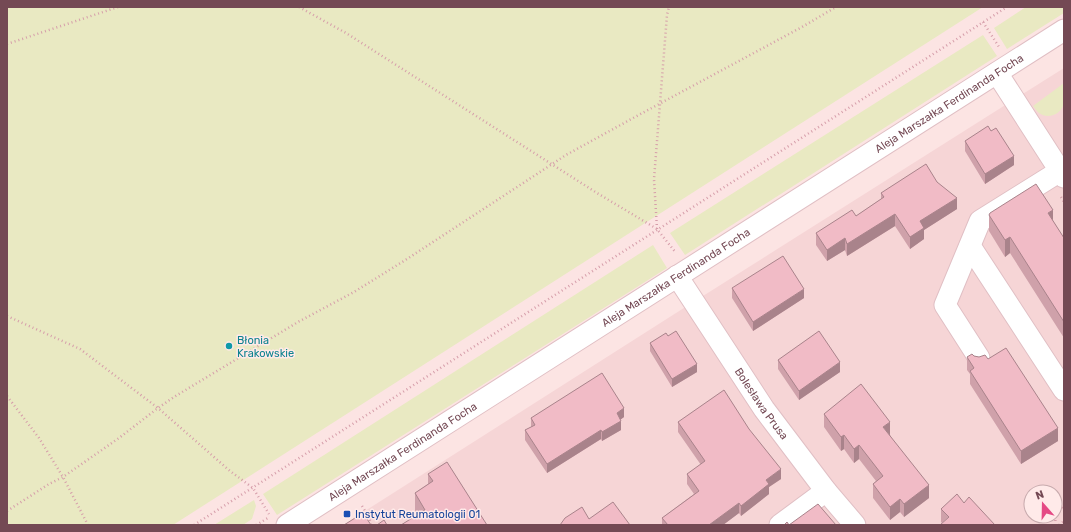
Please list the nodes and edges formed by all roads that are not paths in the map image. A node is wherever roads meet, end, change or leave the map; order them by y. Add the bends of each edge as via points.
1 (1064, 30) edge
2 (1003, 68) junction
3 (1062, 174) edge
4 (970, 246) junction
5 (677, 276) junction
6 (979, 358) edge
7 (1064, 390) edge
8 (826, 491) junction
9 (276, 520) edge
10 (780, 525) edge
11 (855, 525) edge

1 - 2 street, Aleja Marszałka Ferdinanda Focha
2 - 3 street
2 - 5 street, Aleja Marszałka Ferdinanda Focha
3 - 4 street via 980,221
4 - 6 street via 945,305
4 - 7 street
5 - 8 street, Bolesława Prusa via 764,409
5 - 9 street, Aleja Marszałka Ferdinanda Focha
8 - 10 street
8 - 11 street, Bolesława Prusa

